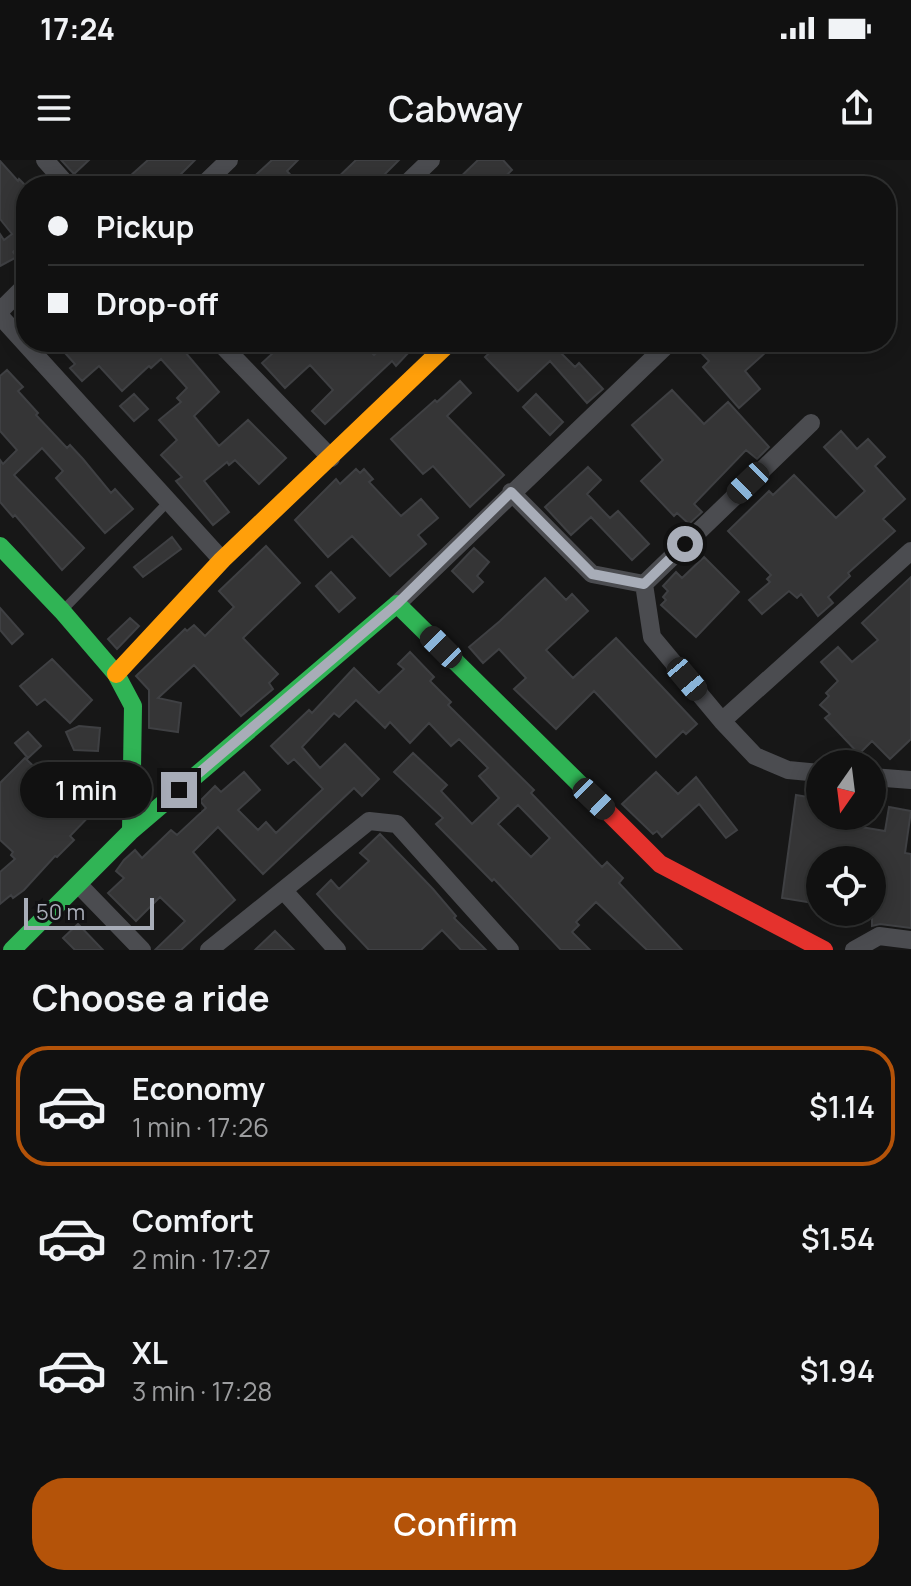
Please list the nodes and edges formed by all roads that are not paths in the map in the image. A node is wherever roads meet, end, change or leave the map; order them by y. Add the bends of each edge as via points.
1 (45, 160) edge
2 (229, 160) edge
3 (431, 160) edge
4 (59, 176) edge
5 (212, 176) edge
6 (414, 176) edge
7 (16, 296) edge
8 (0, 314) edge
9 (16, 332) edge
10 (34, 352) edge
11 (236, 352) edge
12 (440, 352) edge
13 (659, 352) edge
14 (811, 423) dead end
15 (331, 458) junction
16 (511, 492) junction
17 (169, 501) junction
18 (0, 546) edge
19 (911, 551) edge
20 (222, 560) junction
21 (644, 584) junction
22 (397, 604) junction
23 (62, 611) junction
24 (116, 674) junction
25 (722, 721) junction
26 (806, 772) edge
27 (886, 778) edge
28 (911, 780) edge
29 (131, 831) junction
30 (79, 885) junction
31 (284, 891) junction
32 (911, 940) edge
33 (12, 950) edge
34 (142, 950) edge
35 (209, 950) edge
36 (337, 950) edge
37 (510, 950) edge
38 (824, 950) edge
39 (854, 950) edge

1 - 4 street
2 - 5 street
3 - 6 street
7 - 8 street
8 - 9 street
10 - 17 street
11 - 15 street
12 - 15 street
13 - 16 street
14 - 21 street
15 - 20 street
16 - 21 street via 592,574
16 - 22 street
17 - 20 street
17 - 23 lane
18 - 23 street
19 - 25 street
20 - 24 street
21 - 25 street via 652,637
22 - 29 street
22 - 38 street via 660,864
23 - 24 street
24 - 29 street via 133,706
25 - 26 street via 755,756
27 - 28 street
29 - 30 street
30 - 33 street
30 - 34 street
31 - 35 street
31 - 36 street
31 - 37 street via 369,821 397,824
32 - 39 street via 879,936

